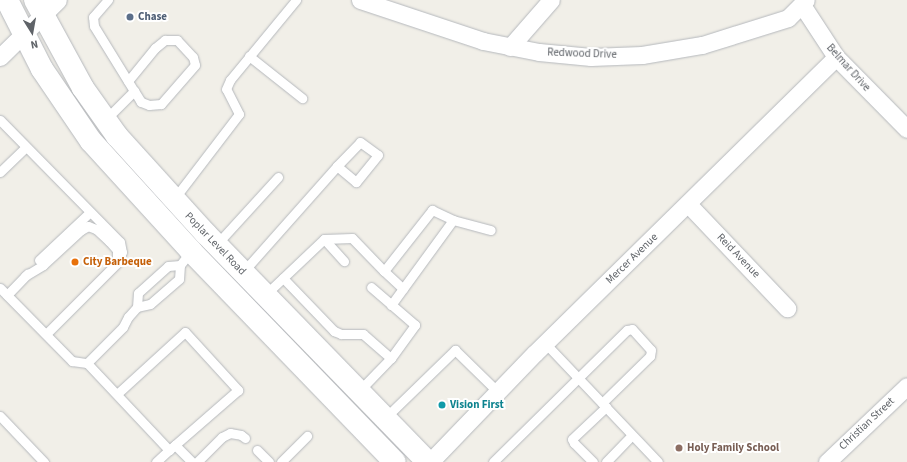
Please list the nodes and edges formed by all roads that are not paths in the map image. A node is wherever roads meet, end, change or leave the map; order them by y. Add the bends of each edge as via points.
1 (7, 0) edge
2 (58, 0) edge
3 (108, 0) edge
4 (296, 0) edge
5 (360, 0) edge
6 (551, 0) edge
7 (804, 3) edge
8 (38, 8) edge
9 (23, 32) junction
10 (510, 47) junction
11 (250, 56) junction
12 (0, 57) edge
13 (836, 57) junction
14 (128, 81) junction
15 (134, 91) junction
16 (302, 98) dead end
17 (106, 119) junction
18 (0, 120) edge
19 (907, 129) edge
20 (26, 148) junction
21 (337, 166) junction
22 (0, 172) edge
23 (278, 177) dead end
24 (174, 200) junction
25 (688, 204) junction
26 (89, 213) junction
27 (453, 220) junction
28 (491, 230) dead end
29 (324, 239) junction
30 (211, 240) junction
31 (185, 258) junction
32 (344, 261) dead end
33 (117, 263) junction
34 (384, 271) junction
35 (243, 272) junction
36 (25, 276) junction
37 (283, 278) junction
38 (371, 287) dead end
39 (0, 288) edge
40 (403, 289) junction
41 (7, 295) junction
42 (265, 295) junction
43 (391, 305) junction
44 (137, 307) junction
45 (787, 308) dead end
46 (46, 334) junction
47 (546, 343) junction
48 (390, 358) junction
49 (87, 363) junction
50 (578, 378) junction
51 (907, 386) edge
52 (359, 391) junction
53 (498, 392) junction
54 (117, 394) junction
55 (604, 405) junction
56 (0, 416) edge
57 (385, 418) junction
58 (632, 435) junction
59 (307, 436) dead end
60 (245, 438) dead end
61 (172, 447) junction
62 (257, 450) dead end
63 (44, 462) edge
64 (156, 462) edge
65 (192, 462) edge
66 (197, 462) edge
67 (269, 462) edge
68 (282, 462) edge
69 (395, 462) edge
70 (429, 462) edge
71 (493, 462) edge
72 (593, 462) edge
73 (606, 462) edge
74 (658, 462) edge
75 (827, 462) edge

1 - 9 main road, Poplar Level Road
2 - 8 street
3 - 14 lane via 93,16 94,26
4 - 11 lane
5 - 10 street, Redwood Drive via 445,30
6 - 10 street
7 - 10 street, Redwood Drive via 788,18 780,21 702,45 670,51 591,57
7 - 13 street, Belmar Drive
8 - 9 street
8 - 17 main road, Poplar Level Road via 83,88
9 - 12 street
9 - 31 main road, Poplar Level Road via 56,93
11 - 16 lane
11 - 24 lane via 230,80 226,89 239,114
13 - 19 street, Belmar Drive
13 - 25 street, Mercer Avenue
14 - 15 lane
14 - 15 lane via 155,48 165,40 177,40 194,57 194,65 161,104 149,105 141,102
15 - 17 lane
17 - 24 main road, Poplar Level Road
18 - 20 lane
20 - 22 lane
20 - 26 lane
21 - 21 lane via 360,142 378,155 356,182
21 - 35 lane
23 - 30 lane
24 - 30 main road, Poplar Level Road
25 - 45 street, Reid Avenue
25 - 47 street, Mercer Avenue
26 - 33 lane via 120,242 122,252
26 - 36 lane
27 - 28 lane
27 - 34 lane via 432,210
27 - 40 lane
29 - 32 lane
29 - 34 lane via 352,238
29 - 37 lane
30 - 31 main road
30 - 35 main road, Poplar Level Road
31 - 44 lane via 168,266 138,293
31 - 44 lane via 179,279 150,304
31 - 69 main road, Poplar Level Road
33 - 36 lane via 117,250 96,229 88,226 43,265
33 - 46 lane
34 - 40 lane
35 - 42 main road, Poplar Level Road
36 - 41 lane
37 - 42 lane
37 - 48 lane via 334,331 353,335 363,334
38 - 43 lane
39 - 41 lane
40 - 43 lane
41 - 46 lane
42 - 52 main road, Poplar Level Road
43 - 48 lane via 415,325
44 - 49 lane via 123,327
46 - 49 lane via 72,361
47 - 50 lane
47 - 53 street, Mercer Avenue
48 - 52 lane
49 - 54 lane
50 - 55 lane
50 - 55 lane via 627,330 632,329 651,350 650,356
50 - 71 lane
51 - 75 street, Christian Street
52 - 57 main road, Poplar Level Road
53 - 57 lane via 455,350
53 - 70 street, Mercer Avenue
54 - 61 lane
54 - 61 lane via 185,332 238,390
55 - 58 lane
55 - 72 lane via 572,439
56 - 63 lane
57 - 70 main road, Poplar Level Road
58 - 73 lane
58 - 74 lane
59 - 68 lane
60 - 66 lane via 230,433 222,436
61 - 64 lane
61 - 65 lane
62 - 67 lane

